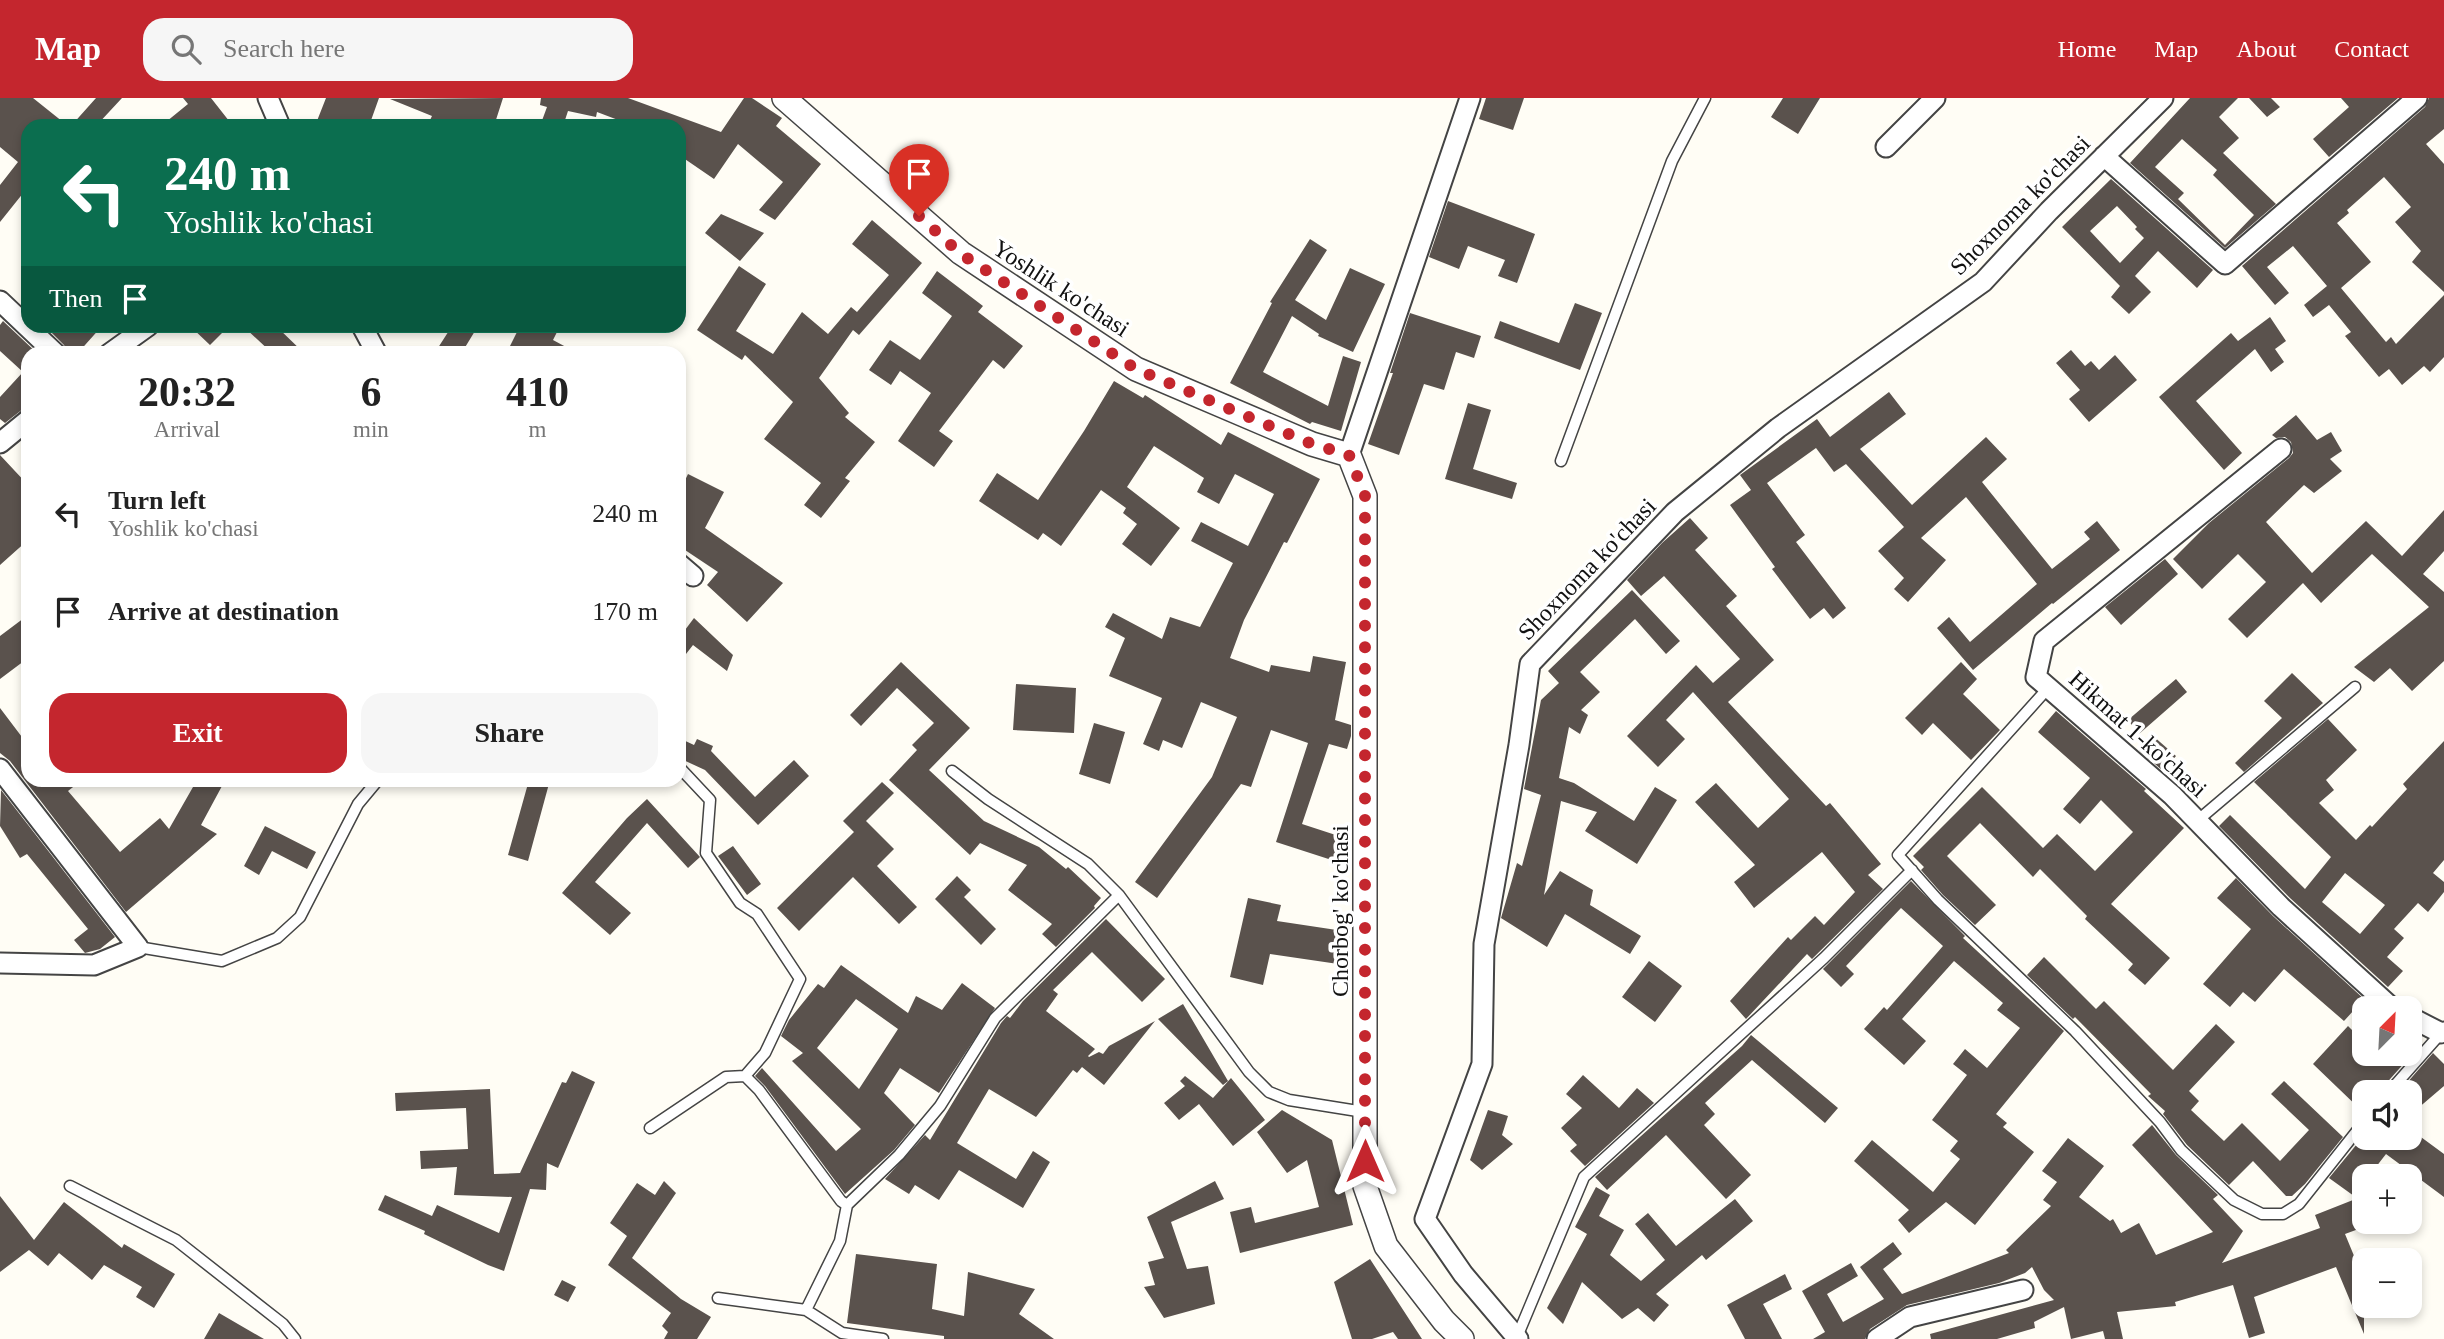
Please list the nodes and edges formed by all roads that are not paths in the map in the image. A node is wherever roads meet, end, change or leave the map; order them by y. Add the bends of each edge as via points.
1 (268, 98) edge
2 (784, 98) edge
3 (1470, 98) edge
4 (1705, 98) edge
5 (1935, 98) edge
6 (2164, 98) edge
7 (2417, 98) edge
8 (277, 119) edge
9 (1886, 147) dead end
10 (2104, 156) junction
11 (0, 301) edge
12 (21, 321) edge
13 (34, 333) edge
14 (138, 333) edge
15 (48, 346) edge
16 (120, 346) edge
17 (21, 425) edge
18 (0, 443) edge
19 (2281, 449) dead end
20 (1349, 455) junction
21 (1561, 461) dead end
22 (2049, 687) junction
23 (2355, 687) dead end
24 (0, 769) edge
25 (952, 771) dead end
26 (686, 774) edge
27 (372, 787) edge
28 (2197, 821) junction
29 (1912, 870) junction
30 (1119, 895) junction
31 (138, 947) junction
32 (0, 963) edge
33 (2379, 996) edge
34 (2422, 1023) edge
35 (2443, 1033) edge
36 (745, 1076) junction
37 (2400, 1080) edge
38 (1364, 1112) junction
39 (650, 1128) dead end
40 (2352, 1137) edge
41 (70, 1186) dead end
42 (847, 1205) junction
43 (2023, 1290) dead end
44 (718, 1298) dead end
45 (806, 1310) junction
46 (1517, 1338) edge
47 (295, 1339) edge
48 (883, 1339) edge
49 (1462, 1339) edge
50 (1877, 1339) edge

1 - 8 street
2 - 20 street, Yoshlik ko'chasi via 961,254 1136,369 1312,444
3 - 20 street
4 - 21 lane via 1672,161
5 - 9 street
6 - 10 street, Shoxnoma ko'chasi
7 - 10 street via 2225,264
10 - 46 street, Shoxnoma ko'chasi via 1983,282 1778,428 1675,512 1530,663 1484,944 1482,1064 1425,1219 1463,1274
11 - 12 street
13 - 15 street
14 - 16 street
17 - 18 street
19 - 22 street, Hikmat 1-ko'chasi via 2044,641 2036,677
20 - 38 street, Chorbog' ko'chasi via 1365,496
22 - 28 street, Hikmat 1-ko'chasi
22 - 29 lane via 1898,855
23 - 28 lane
24 - 31 street
25 - 30 lane via 1088,863
26 - 36 lane via 710,800 706,853 740,903 757,914 800,979 765,1053
27 - 31 lane via 358,804 300,916 277,938 222,961
28 - 33 street, Hikmat 1-ko'chasi via 2281,907
29 - 40 lane via 2075,1031 2181,1150 2234,1200 2262,1214 2283,1214 2299,1204
29 - 46 lane via 1824,958 1584,1177
30 - 38 lane via 1249,1072 1269,1091 1289,1100
30 - 42 lane via 995,1017 940,1106 899,1155
31 - 32 street via 94,965
34 - 35 street
35 - 37 lane
36 - 39 lane via 726,1077
36 - 42 lane
38 - 49 street, Chorbog' ko'chasi via 1365,1186 1386,1246
41 - 47 lane via 176,1240 283,1324
42 - 45 lane via 840,1241
43 - 50 street via 1910,1317
44 - 45 lane
45 - 48 lane via 842,1333

